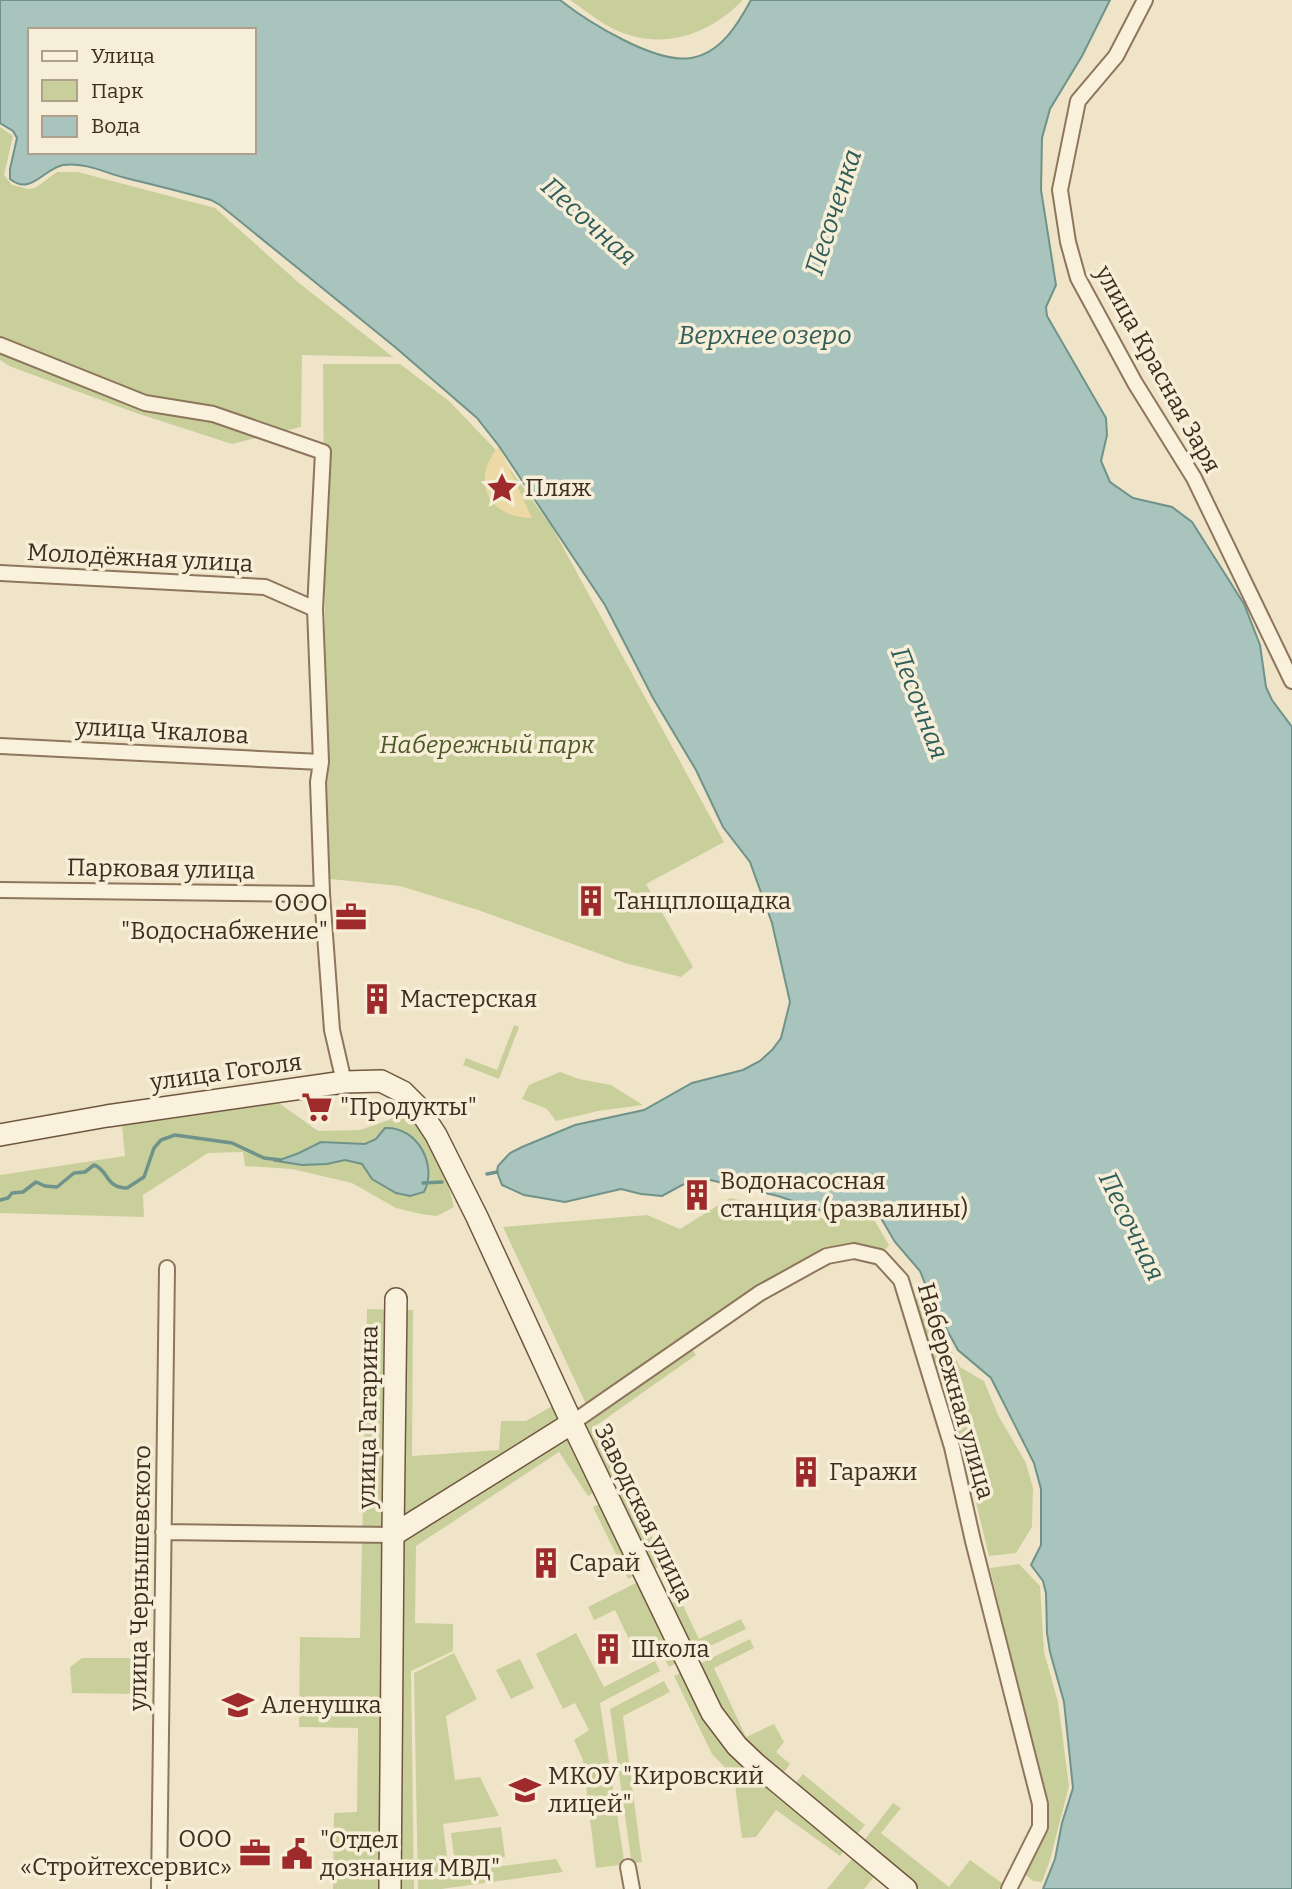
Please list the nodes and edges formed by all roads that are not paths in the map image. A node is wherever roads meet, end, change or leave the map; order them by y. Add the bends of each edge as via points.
1 (1144, 0) edge
2 (0, 345) edge
3 (0, 573) edge
4 (315, 609) junction
5 (1292, 681) edge
6 (0, 746) edge
7 (321, 762) junction
8 (0, 890) edge
9 (322, 894) junction
10 (344, 1082) junction
11 (0, 1135) edge
12 (436, 1135) joint
13 (167, 1268) dead end
14 (396, 1300) dead end
15 (572, 1423) junction
16 (163, 1532) junction
17 (393, 1535) junction
18 (628, 1867) dead end
19 (159, 1889) edge
20 (390, 1889) edge
21 (632, 1889) edge
22 (906, 1889) edge
23 (1009, 1889) edge

1 - 5 street, улица Красная Заря via 1116,56 1078,101 1060,190 1068,242 1078,278 1194,478
2 - 4 street via 145,402 213,414 323,452
3 - 4 street, Молодёжная улица via 265,587
4 - 7 street
6 - 7 street, улица Чкалова
7 - 9 street via 317,782
8 - 9 street, Парковая улица
9 - 10 street via 332,1030
10 - 11 main road, улица Гоголя
10 - 12 main road, улица Гоголя via 381,1081 403,1091
12 - 15 main road, Заводская улица
13 - 16 street, улица Чернышевского
14 - 17 main road, улица Гагарина
15 - 17 main road, улица Гагарина
15 - 22 main road, Заводская улица via 712,1713 756,1765
15 - 23 street, Набережная улица via 760,1293 827,1256 854,1251 880,1257 901,1280 952,1447 1040,1804 1040,1827
16 - 17 street
16 - 19 street, улица Чернышевского
17 - 20 main road, улица Гагарина
18 - 21 street

